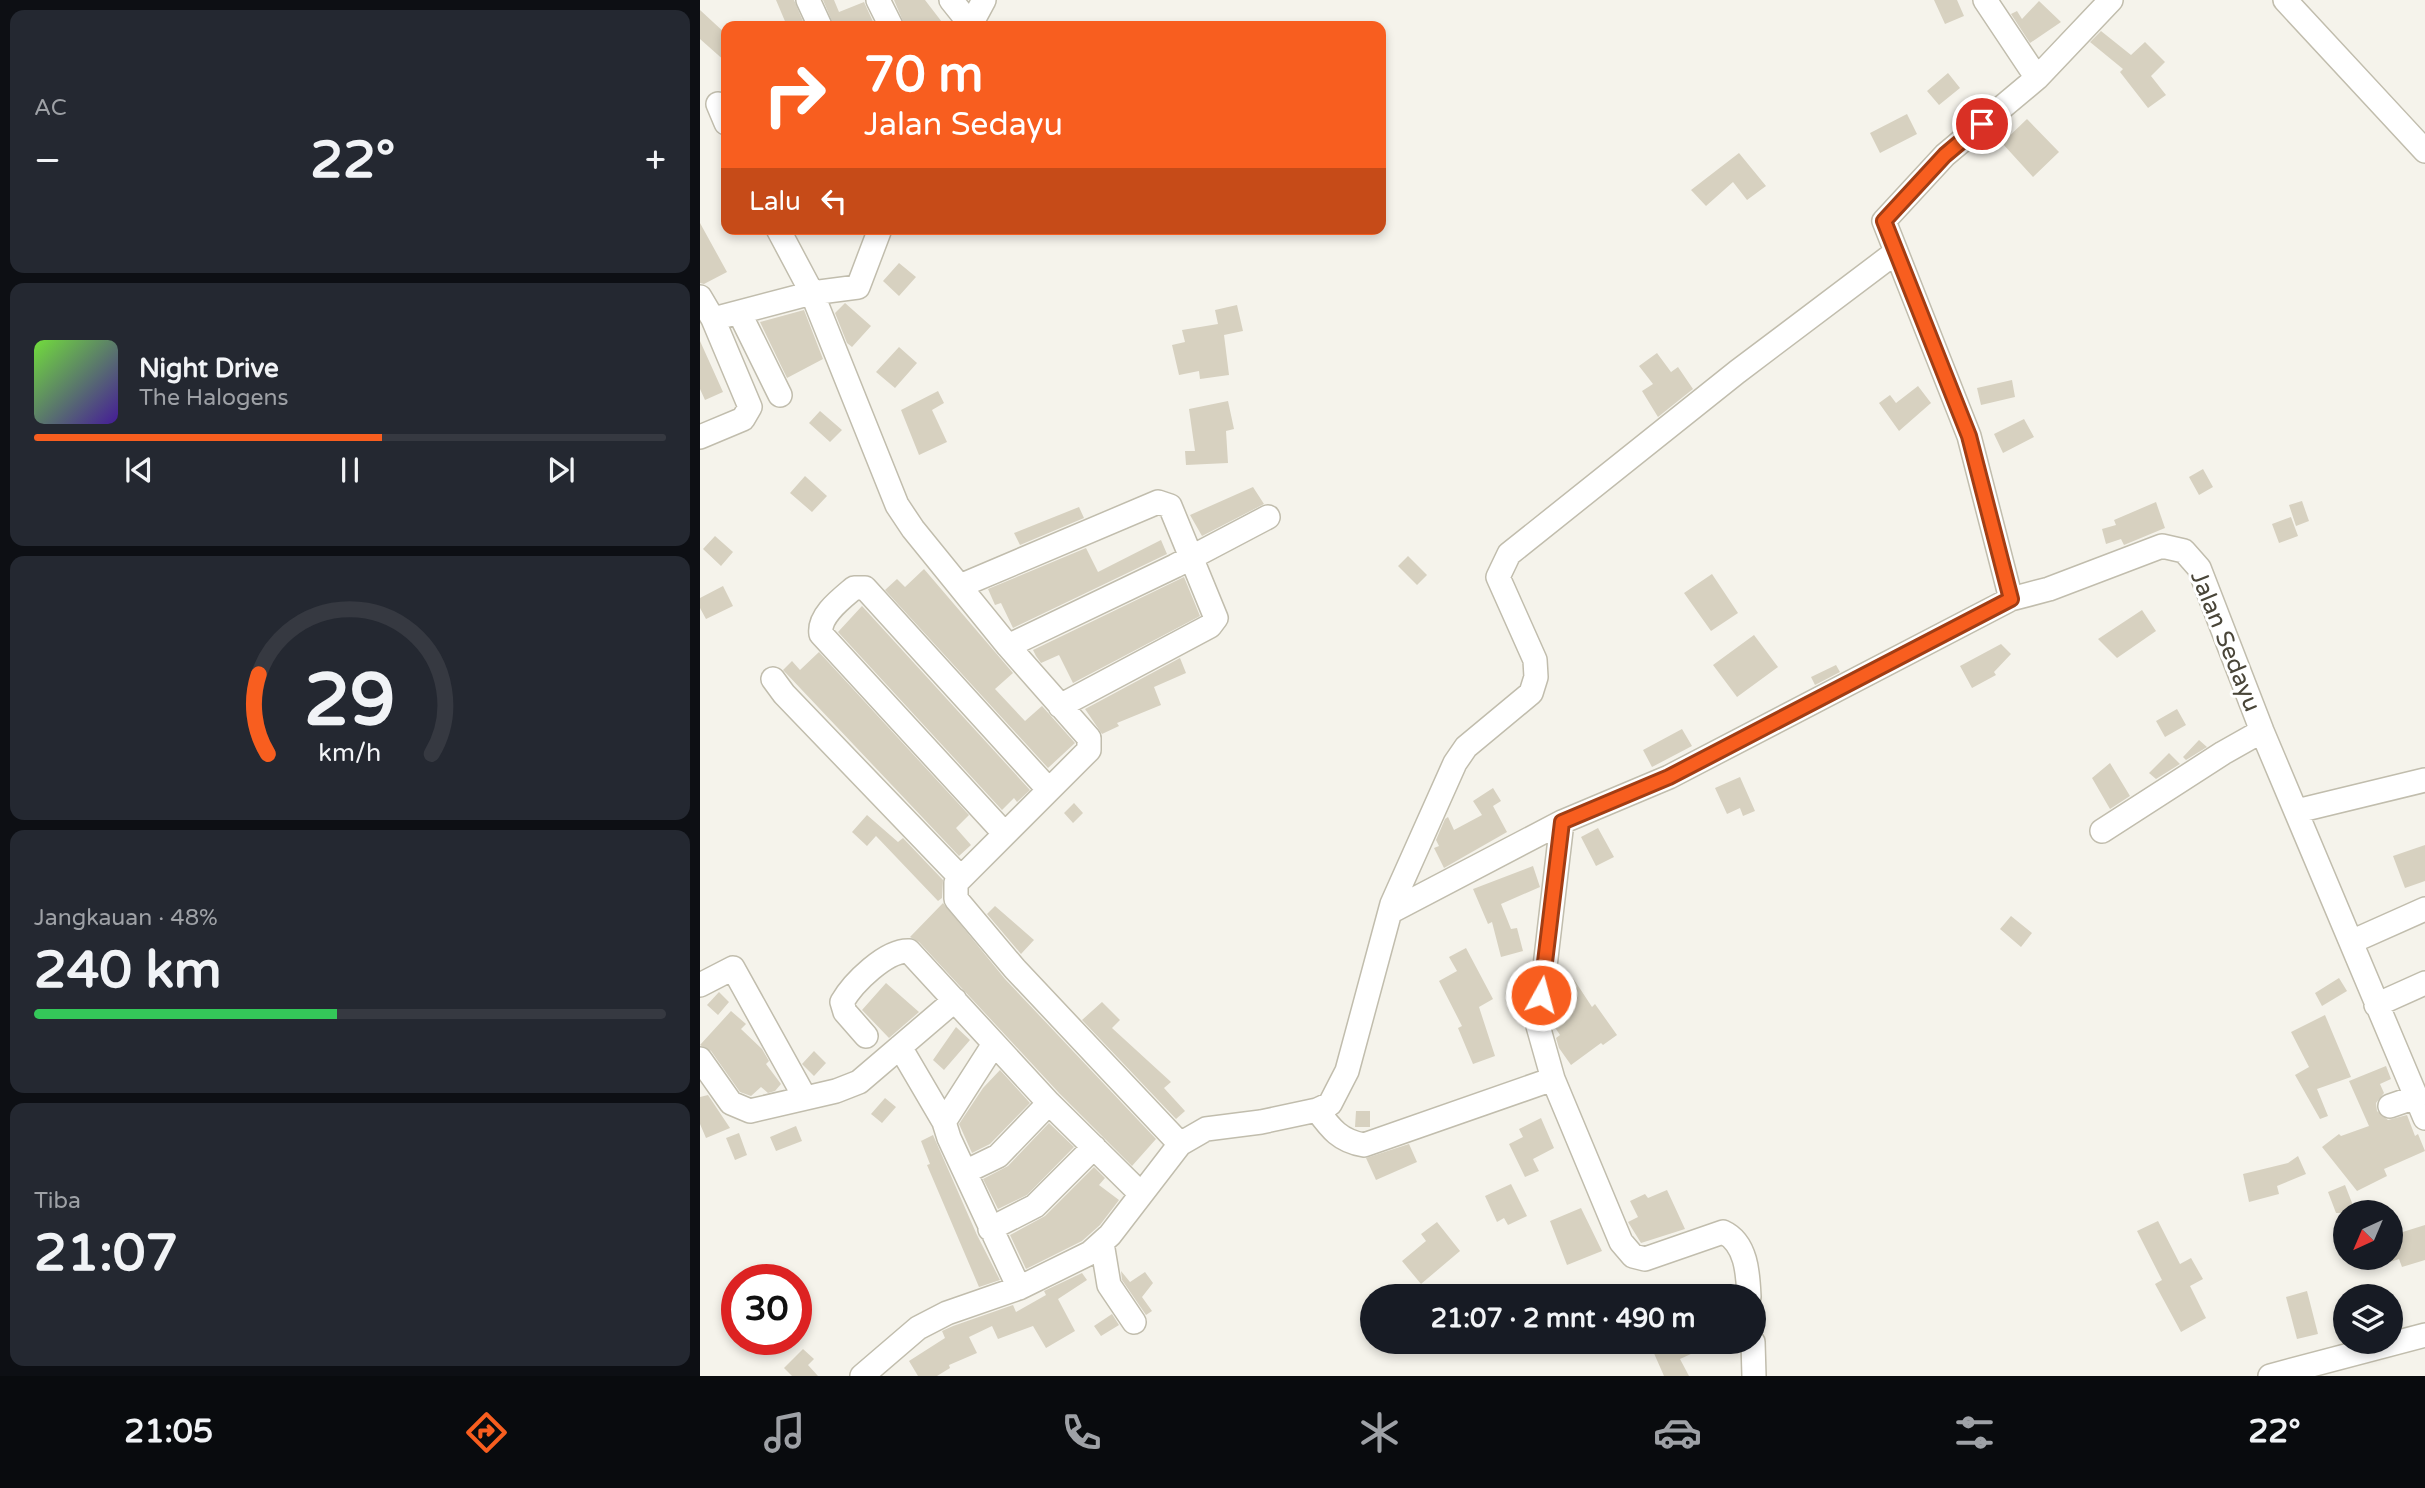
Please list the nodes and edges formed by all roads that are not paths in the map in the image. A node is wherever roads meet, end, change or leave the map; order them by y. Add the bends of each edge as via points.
1 (808, 0) edge
2 (878, 0) edge
3 (951, 0) edge
4 (984, 0) edge
5 (1985, 0) edge
6 (2111, 0) edge
7 (2285, 0) edge
8 (818, 21) edge
9 (888, 21) edge
10 (967, 21) edge
11 (972, 21) edge
12 (2036, 78) junction
13 (2425, 151) edge
14 (781, 235) edge
15 (878, 235) edge
16 (1896, 252) junction
17 (812, 293) junction
18 (700, 297) edge
19 (740, 314) junction
20 (713, 319) junction
21 (780, 395) dead end
22 (700, 437) edge
23 (1268, 517) dead end
24 (1191, 557) junction
25 (960, 586) junction
26 (2011, 599) junction
27 (1008, 646) junction
28 (774, 679) dead end
29 (1060, 706) junction
30 (2262, 731) junction
31 (2425, 780) edge
32 (1049, 790) junction
33 (2297, 811) junction
34 (1562, 822) junction
35 (2102, 831) dead end
36 (1005, 834) junction
37 (961, 878) junction
38 (2425, 909) edge
39 (1390, 912) junction
40 (2351, 943) junction
41 (2425, 983) edge
42 (700, 985) edge
43 (954, 1000) junction
44 (2376, 1005) junction
45 (866, 1036) dead end
46 (994, 1044) junction
47 (900, 1047) junction
48 (700, 1059) edge
49 (1553, 1079) junction
50 (804, 1096) junction
51 (2416, 1097) junction
52 (1049, 1103) junction
53 (2390, 1106) dead end
54 (1317, 1110) junction
55 (2425, 1118) edge
56 (944, 1122) junction
57 (1180, 1144) junction
58 (1094, 1147) junction
59 (965, 1172) junction
60 (1141, 1194) junction
61 (990, 1229) junction
62 (1102, 1243) junction
63 (1747, 1284) edge
64 (1019, 1289) junction
65 (1134, 1321) dead end
66 (2425, 1335) edge
67 (1753, 1354) edge
68 (862, 1376) edge
69 (1754, 1376) edge
70 (2270, 1376) edge

1 - 8 street
2 - 9 street
3 - 10 street
4 - 11 street
5 - 12 street
6 - 12 street
7 - 13 street
12 - 16 street via 1900,200 1884,221
14 - 17 street
15 - 17 street via 858,286
16 - 26 street via 1969,436
16 - 39 street via 1508,554 1498,577 1535,660 1534,685 1531,693 1460,754
17 - 19 street
17 - 25 street via 897,505
18 - 20 street
19 - 20 street
19 - 21 street
20 - 22 street via 750,407 743,419
23 - 24 street
24 - 25 street via 1170,506 1158,502
24 - 27 street
24 - 29 street via 1214,609 1216,618 1210,626
25 - 27 street
26 - 30 street, Jalan Sedayu via 2162,546 2184,551 2199,568
26 - 34 street, Jalan Sedayu via 1669,777
27 - 29 street
28 - 37 street
29 - 32 street via 1090,745
30 - 33 street, Jalan Sedayu
30 - 35 street
31 - 33 street
32 - 36 street
32 - 36 street via 865,588 854,588 822,621 821,634
33 - 40 street, Jalan Sedayu
34 - 39 street, Jalan Sedayu
34 - 49 street via 1538,1020
36 - 37 street
37 - 57 street via 954,891 956,899 1015,969
38 - 40 street
39 - 54 street via 1347,1071 1330,1104
40 - 44 street, Jalan Sedayu
41 - 44 street
42 - 50 street via 733,968
43 - 45 street via 911,952 896,952 855,985 841,1004
43 - 46 street
43 - 47 street
44 - 51 street, Jalan Sedayu
46 - 52 street
46 - 56 street
47 - 50 street via 859,1082
47 - 56 street
48 - 50 street via 740,1109 750,1111
49 - 54 street via 1364,1144 1350,1143 1335,1134
49 - 63 street via 1628,1251 1645,1259 1723,1233 1734,1240 1744,1258
51 - 53 street
51 - 55 street, Jalan Sedayu
52 - 58 street
52 - 59 street via 998,1156
54 - 57 street via 1206,1129
56 - 59 street
57 - 60 street
58 - 60 street
58 - 61 street via 1035,1206
59 - 61 street
60 - 62 street
61 - 64 street
62 - 64 street
62 - 65 street via 1109,1285
64 - 68 street via 947,1313 918,1328
66 - 70 street
67 - 69 street

